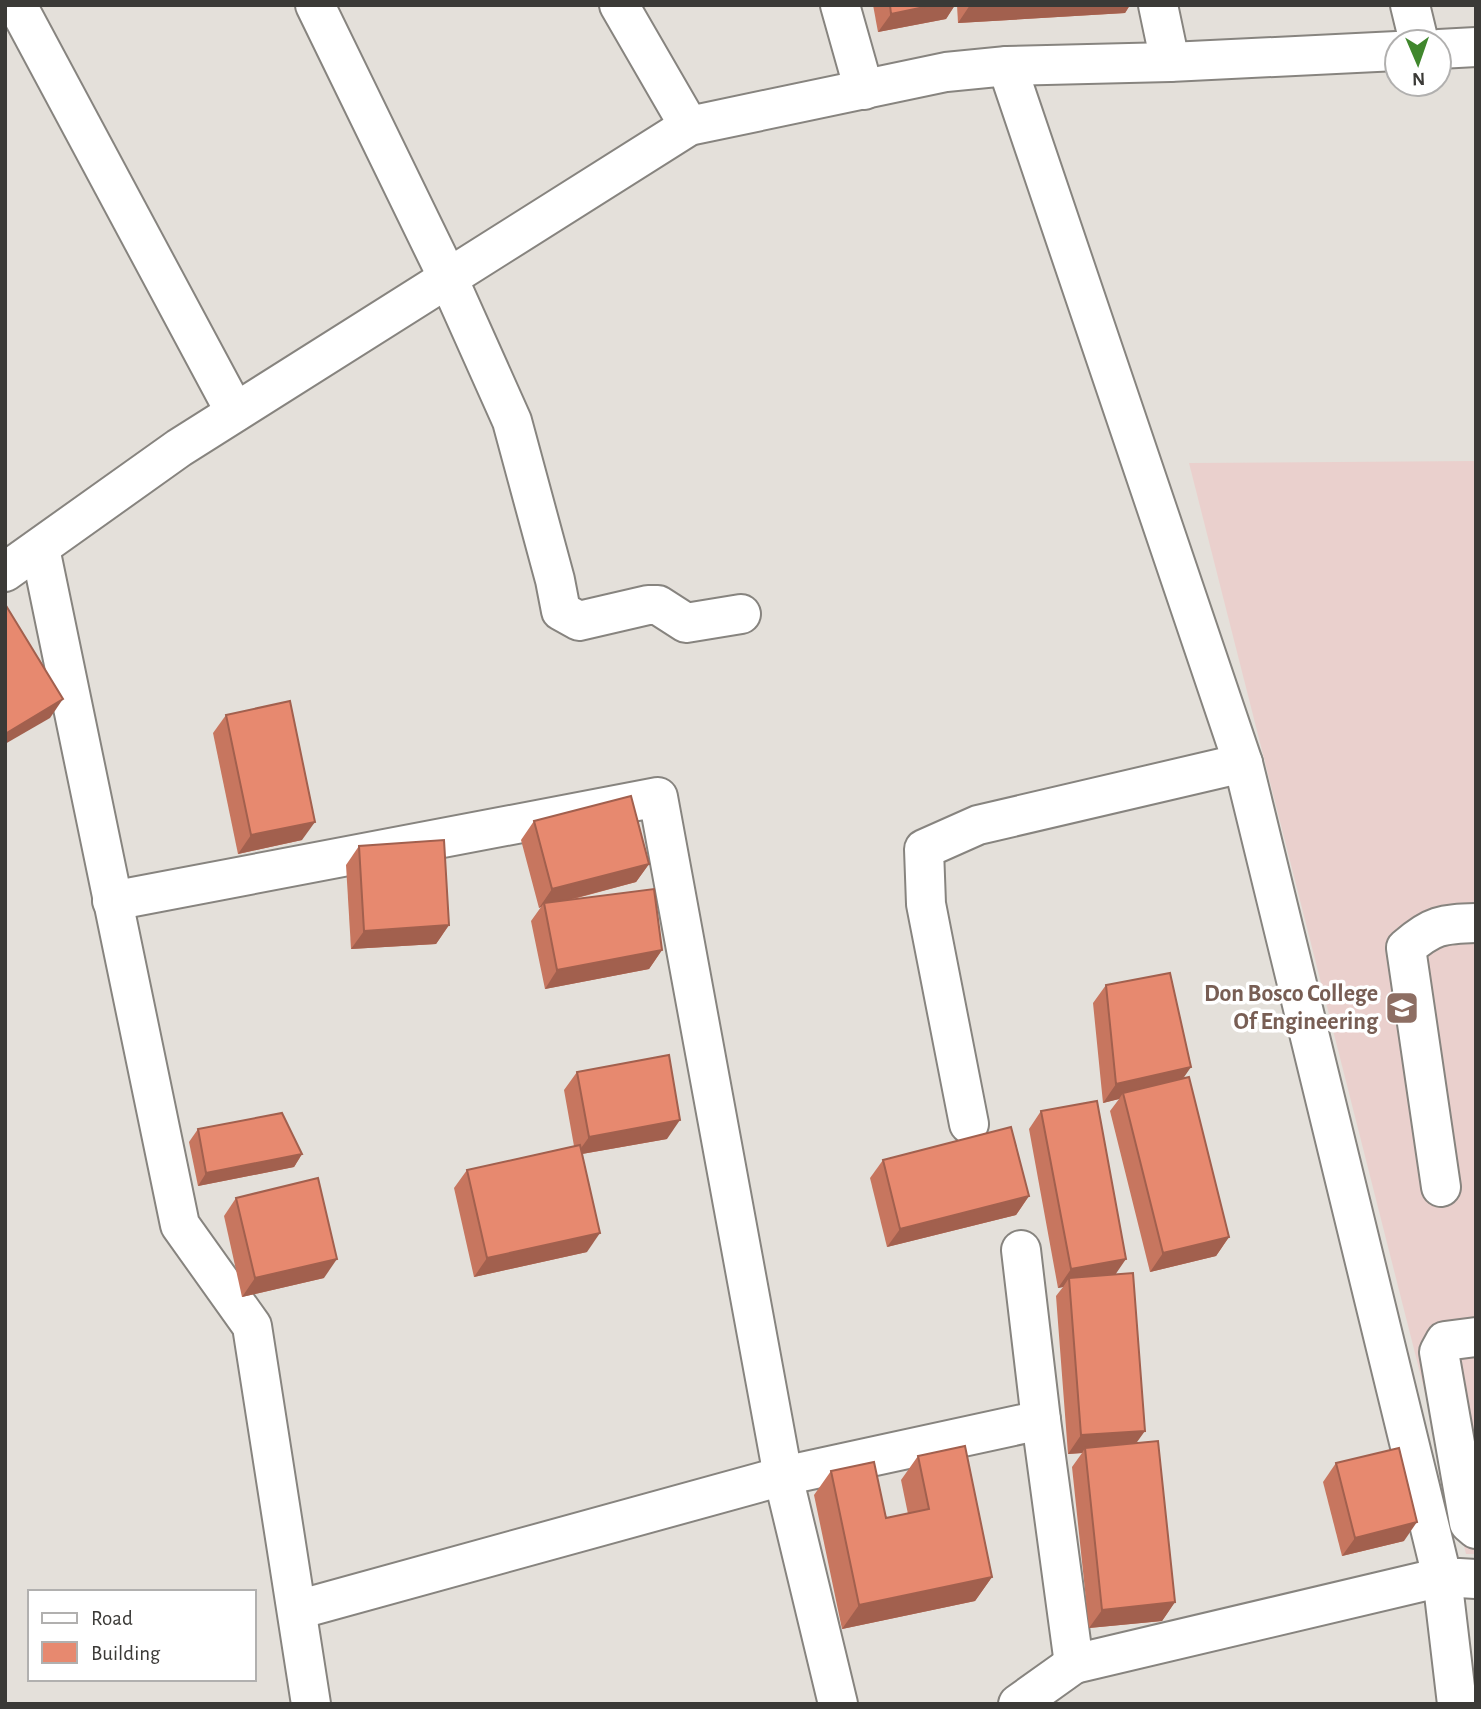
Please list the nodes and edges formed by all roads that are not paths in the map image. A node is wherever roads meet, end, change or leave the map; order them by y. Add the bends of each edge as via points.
1 (17, 5) edge
2 (315, 5) edge
3 (619, 5) edge
4 (841, 5) edge
5 (1158, 5) edge
6 (1410, 5) edge
7 (1416, 28) edge
8 (1476, 47) edge
9 (1453, 48) edge
10 (1383, 52) edge
11 (1171, 62) junction
12 (1007, 66) junction
13 (864, 90) junction
14 (689, 126) junction
15 (449, 278) junction
16 (236, 412) junction
17 (40, 548) junction
18 (5, 572) edge
19 (741, 614) dead end
20 (1243, 763) junction
21 (112, 901) junction
22 (1476, 923) edge
23 (969, 1124) dead end
24 (1441, 1187) dead end
25 (1021, 1250) dead end
26 (1476, 1337) edge
27 (1041, 1420) junction
28 (783, 1476) junction
29 (1476, 1529) edge
30 (1459, 1578) edge
31 (296, 1610) junction
32 (1074, 1664) junction
33 (311, 1704) edge
34 (838, 1704) edge
35 (1018, 1704) edge
36 (1457, 1704) edge

1 - 16 street
2 - 15 street
3 - 14 street
4 - 13 street
5 - 11 street
6 - 7 street
8 - 9 street
10 - 11 street
11 - 12 street
12 - 13 street via 946,72
12 - 20 street
13 - 14 street
14 - 15 street
15 - 16 street
15 - 19 street via 512,421 561,611 579,621 658,605 685,623
16 - 17 street
17 - 18 street
17 - 21 street
20 - 23 street via 978,825 924,849 926,904
20 - 30 street
21 - 28 street via 658,797
21 - 31 street via 180,1225 252,1326
22 - 24 street via 1426,930 1406,948
25 - 27 street
26 - 29 street via 1445,1341 1439,1352 1469,1523
27 - 28 street
27 - 32 street
28 - 31 street
28 - 34 street
30 - 32 street
30 - 36 street
31 - 33 street
32 - 35 street

